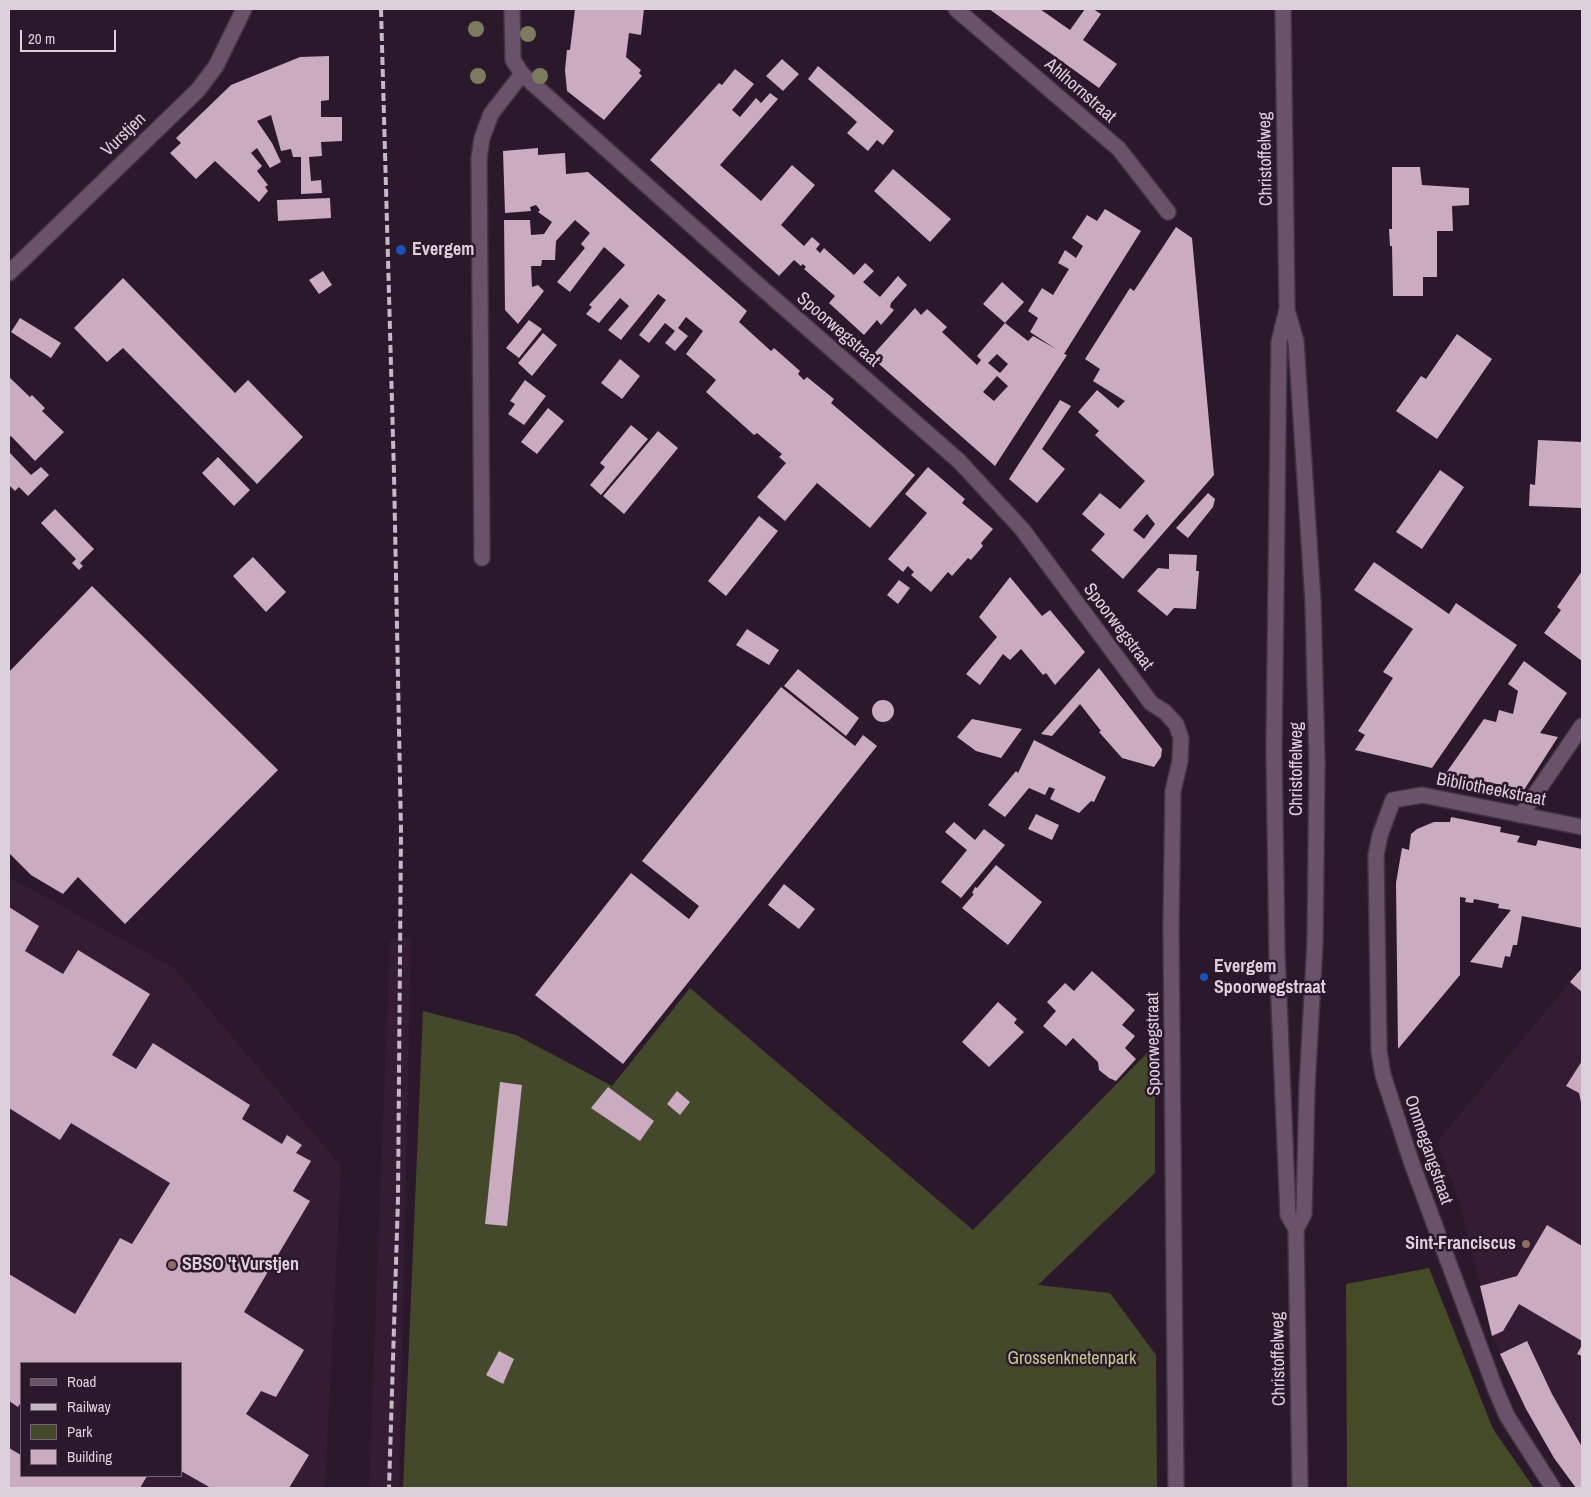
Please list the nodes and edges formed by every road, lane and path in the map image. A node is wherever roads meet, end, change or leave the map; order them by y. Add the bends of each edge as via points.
1 (244, 9) edge
2 (512, 9) edge
3 (956, 9) edge
4 (1284, 9) edge
5 (522, 74) junction
6 (1168, 212) dead end
7 (9, 273) edge
8 (1287, 309) junction
9 (482, 558) dead end
10 (1582, 726) edge
11 (1393, 800) joint
12 (1521, 815) junction
13 (1582, 827) edge
14 (1296, 1230) junction
15 (1176, 1488) edge
16 (1300, 1488) edge
17 (1553, 1488) edge

1 - 7 street, Vurstjen via 216,66 198,90
2 - 5 street, Spoorwegstraat via 513,60
3 - 6 street, Ahlhornstraat via 1119,149
4 - 8 street, Christoffelweg
5 - 9 street via 491,114 478,158
5 - 15 street, Spoorwegstraat via 959,461 1022,528 1151,703 1166,712 1176,724 1181,738 1173,791 1171,927
8 - 14 street, Christoffelweg via 1279,342 1273,733 1277,954 1288,1215
8 - 14 street, Christoffelweg via 1296,341 1313,610 1317,764 1315,943 1304,1214
10 - 12 street
11 - 12 street, Bibliotheekstraat via 1422,795
11 - 17 street, Ommegangstraat via 1376,854 1379,1051 1383,1075 1411,1161 1495,1388 1507,1416
12 - 13 street, Bibliotheekstraat
14 - 16 street, Christoffelweg

